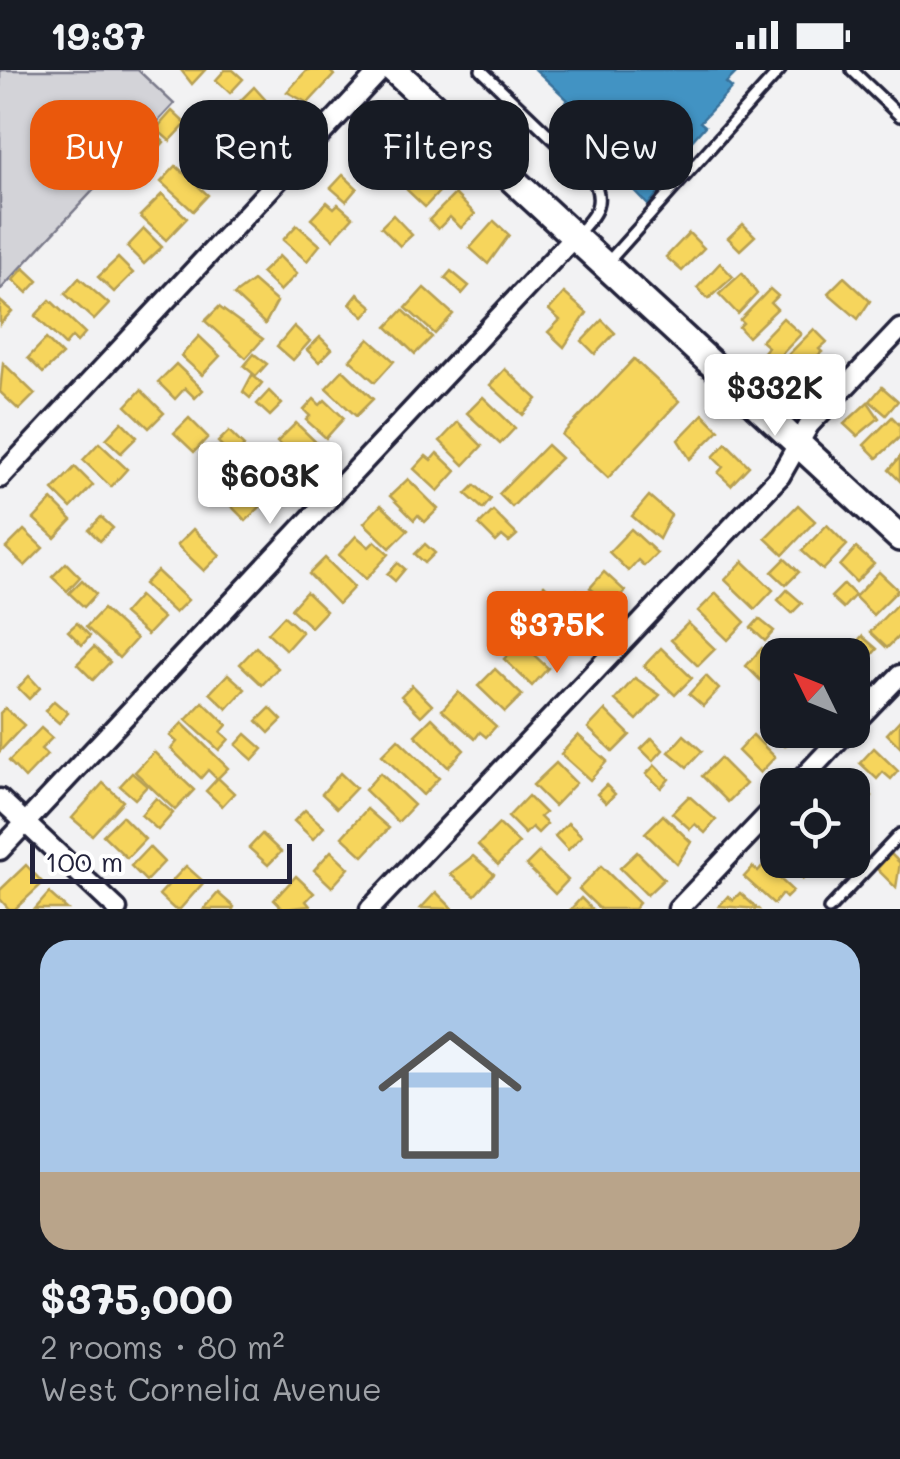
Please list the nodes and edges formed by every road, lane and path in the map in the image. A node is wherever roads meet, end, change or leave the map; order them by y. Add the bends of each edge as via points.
1 (382, 70) edge
2 (394, 70) edge
3 (481, 70) edge
4 (780, 70) edge
5 (852, 70) edge
6 (900, 116) edge
7 (574, 237) junction
8 (605, 265) junction
9 (900, 329) edge
10 (800, 445) junction
11 (0, 478) edge
12 (900, 538) edge
13 (900, 675) edge
14 (870, 706) edge
15 (830, 748) edge
16 (812, 768) edge
17 (0, 800) edge
18 (25, 823) junction
19 (760, 823) edge
20 (900, 834) edge
21 (0, 850) edge
22 (117, 909) edge
23 (370, 909) edge
24 (678, 909) edge
25 (829, 909) edge

1 - 11 street
2 - 7 street
3 - 7 lane via 600,191 600,207
4 - 8 lane
5 - 6 lane
7 - 8 street
7 - 18 street
8 - 10 street
9 - 10 street via 809,425
10 - 12 street
10 - 23 street via 780,476
13 - 14 street
15 - 16 street
17 - 18 street
18 - 21 street
18 - 22 street
19 - 24 street
20 - 25 lane

